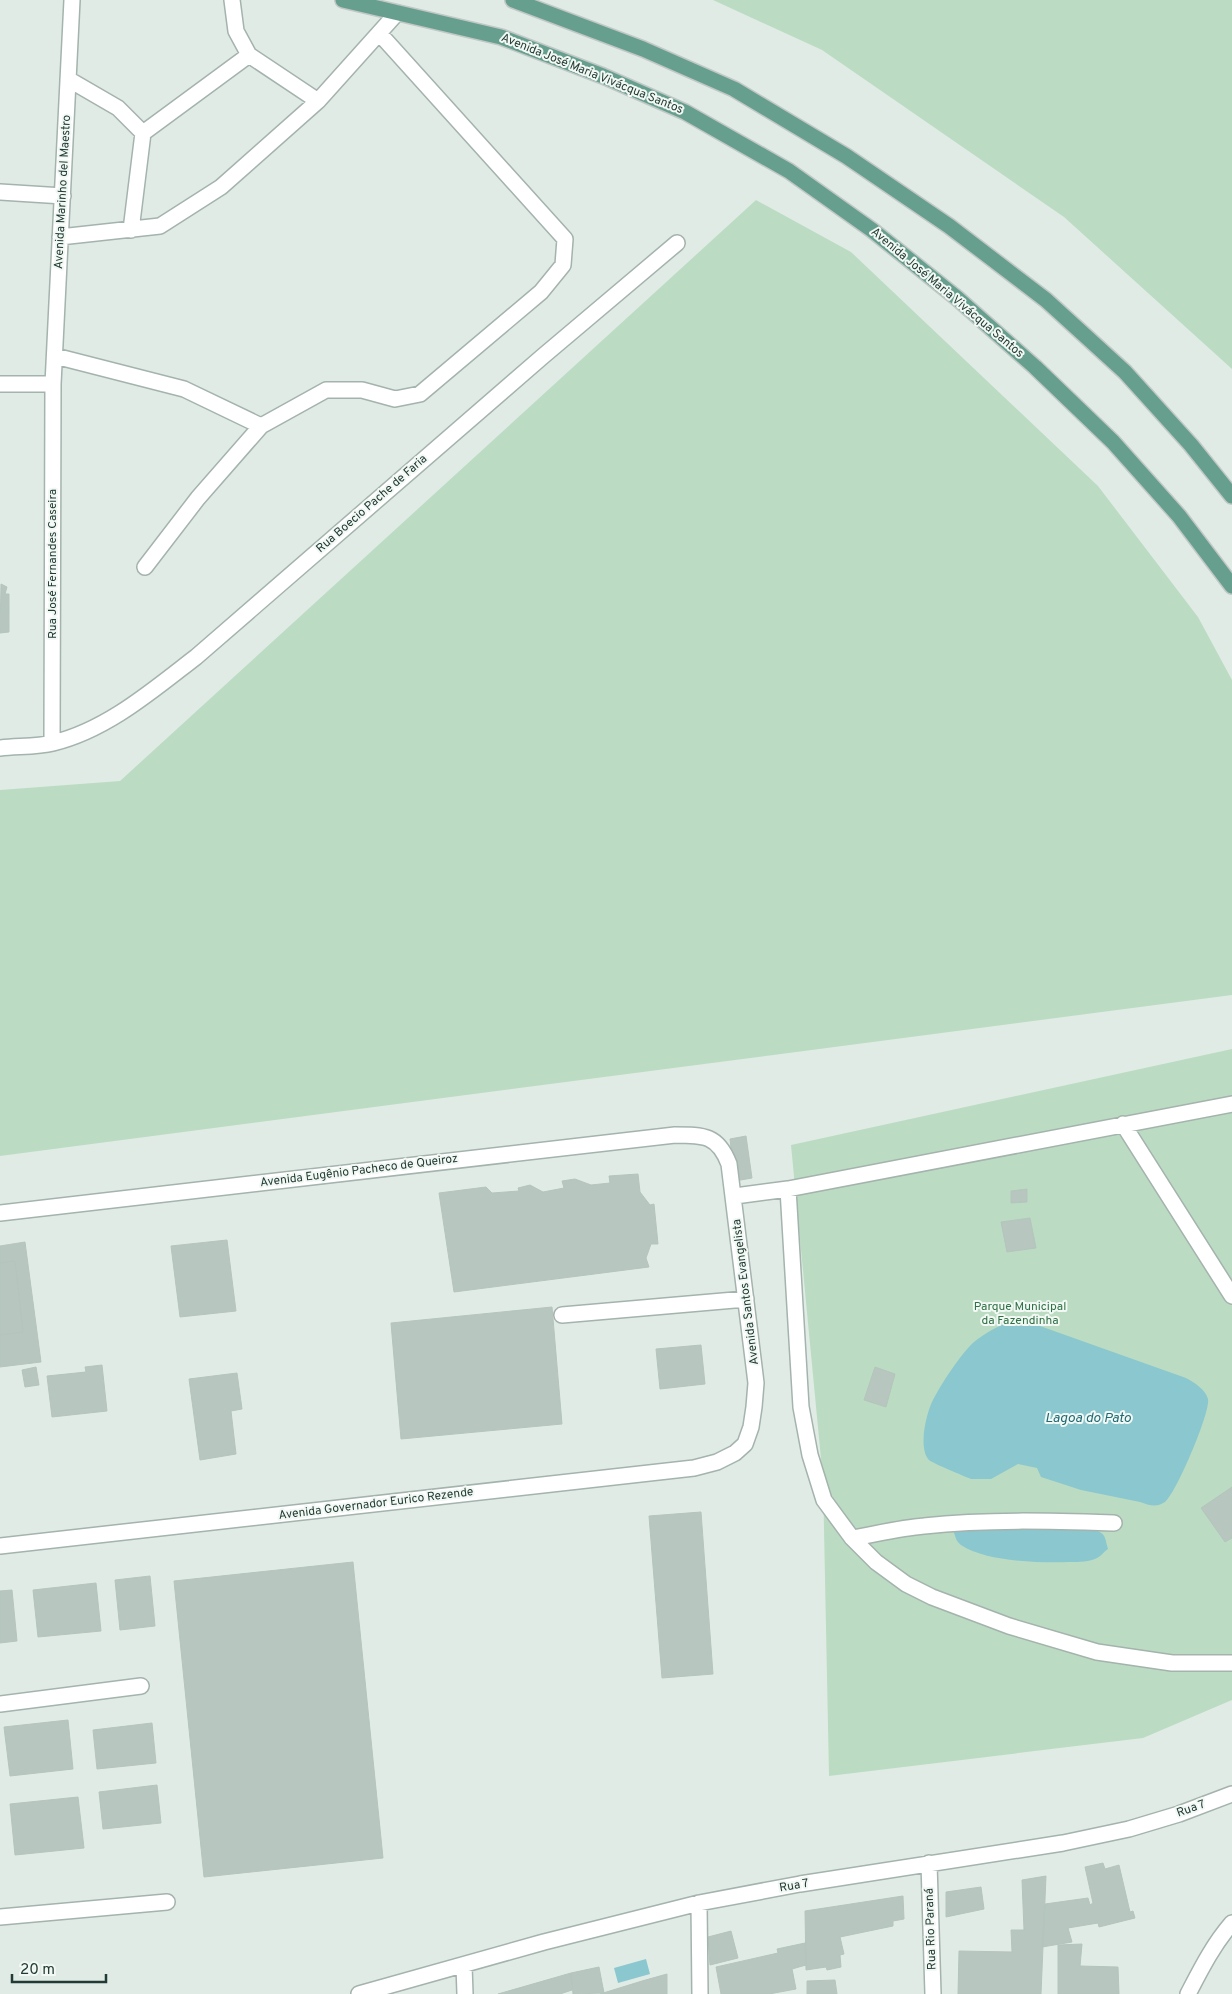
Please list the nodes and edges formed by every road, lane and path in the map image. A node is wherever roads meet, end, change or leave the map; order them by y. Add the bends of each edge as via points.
1 (72, 0) edge
2 (232, 0) edge
3 (343, 0) edge
4 (513, 0) edge
5 (397, 13) junction
6 (379, 33) junction
7 (249, 55) junction
8 (68, 79) junction
9 (318, 101) junction
10 (143, 133) junction
11 (0, 192) edge
12 (63, 196) junction
13 (131, 230) junction
14 (60, 237) junction
15 (677, 243) dead end
16 (55, 356) junction
17 (0, 384) edge
18 (54, 384) junction
19 (261, 426) junction
20 (1232, 496) edge
21 (145, 567) dead end
22 (1232, 586) edge
23 (52, 743) junction
24 (0, 748) edge
25 (1232, 1104) edge
26 (1123, 1124) junction
27 (717, 1142) joint
28 (788, 1189) junction
29 (734, 1196) junction
30 (0, 1213) edge
31 (1232, 1296) edge
32 (746, 1299) junction
33 (562, 1315) dead end
34 (745, 1444) joint
35 (1114, 1523) dead end
36 (852, 1538) junction
37 (0, 1546) edge
38 (1232, 1663) edge
39 (141, 1686) dead end
40 (0, 1704) edge
41 (1232, 1794) edge
42 (929, 1863) junction
43 (167, 1902) dead end
44 (699, 1903) junction
45 (0, 1917) edge
46 (1232, 1923) edge
47 (464, 1965) junction
48 (359, 1994) edge
49 (465, 1994) edge
50 (700, 1994) edge
51 (932, 1994) edge
52 (1188, 1994) edge

1 - 8 street, Avenida Marinho del Maestro
2 - 7 street via 236,31
3 - 5 main road, Avenida José Maria Vivácqua Santos
4 - 20 main road via 642,49 734,89 846,156 949,226 1046,300 1125,372 1191,444
5 - 6 street
5 - 22 main road, Avenida José Maria Vivácqua Santos via 501,37 603,76 685,112 788,171 872,230 957,298 1035,367 1113,442 1179,516
6 - 9 street
6 - 19 street via 565,239 563,265 541,292 420,394 395,399 362,390 326,390
7 - 9 street
7 - 10 street
8 - 10 street via 118,108
8 - 12 street, Avenida Marinho del Maestro
9 - 13 street via 221,187 160,226
10 - 13 street
11 - 12 street
12 - 14 street, Avenida Marinho del Maestro
13 - 14 street
14 - 16 street, Avenida Marinho del Maestro
15 - 23 street, Rua Boecio Pache de Faria via 196,657 114,716 82,733
16 - 18 street, Avenida Marinho del Maestro
16 - 19 street via 184,389
17 - 18 street
18 - 23 street, Rua José Fernandes Caseira
19 - 21 street via 198,498
23 - 24 street, Rua Boecio Pache de Faria
25 - 26 street
26 - 28 street
26 - 31 street
27 - 29 street, Avenida Santos Evangelista via 729,1164
27 - 30 street, Avenida Eugênio Pacheco de Queiroz via 691,1135 675,1135
28 - 29 street
28 - 36 street via 802,1417 824,1500
29 - 32 street, Avenida Santos Evangelista
32 - 33 street
32 - 34 street, Avenida Santos Evangelista via 756,1383 751,1426
34 - 37 street, Avenida Governador Eurico Rezende via 718,1462 694,1468
35 - 36 street via 976,1522 922,1526
36 - 38 street via 876,1562 906,1584 1009,1626 1098,1652 1172,1663
39 - 40 street
41 - 42 street, Rua 7 via 1129,1829 1063,1843
42 - 44 street, Rua 7
42 - 51 street, Rua Rio Paraná
43 - 45 street
44 - 47 street, Rua 7
44 - 50 street
46 - 52 street via 1220,1937
47 - 48 street, Rua 7
47 - 49 street

